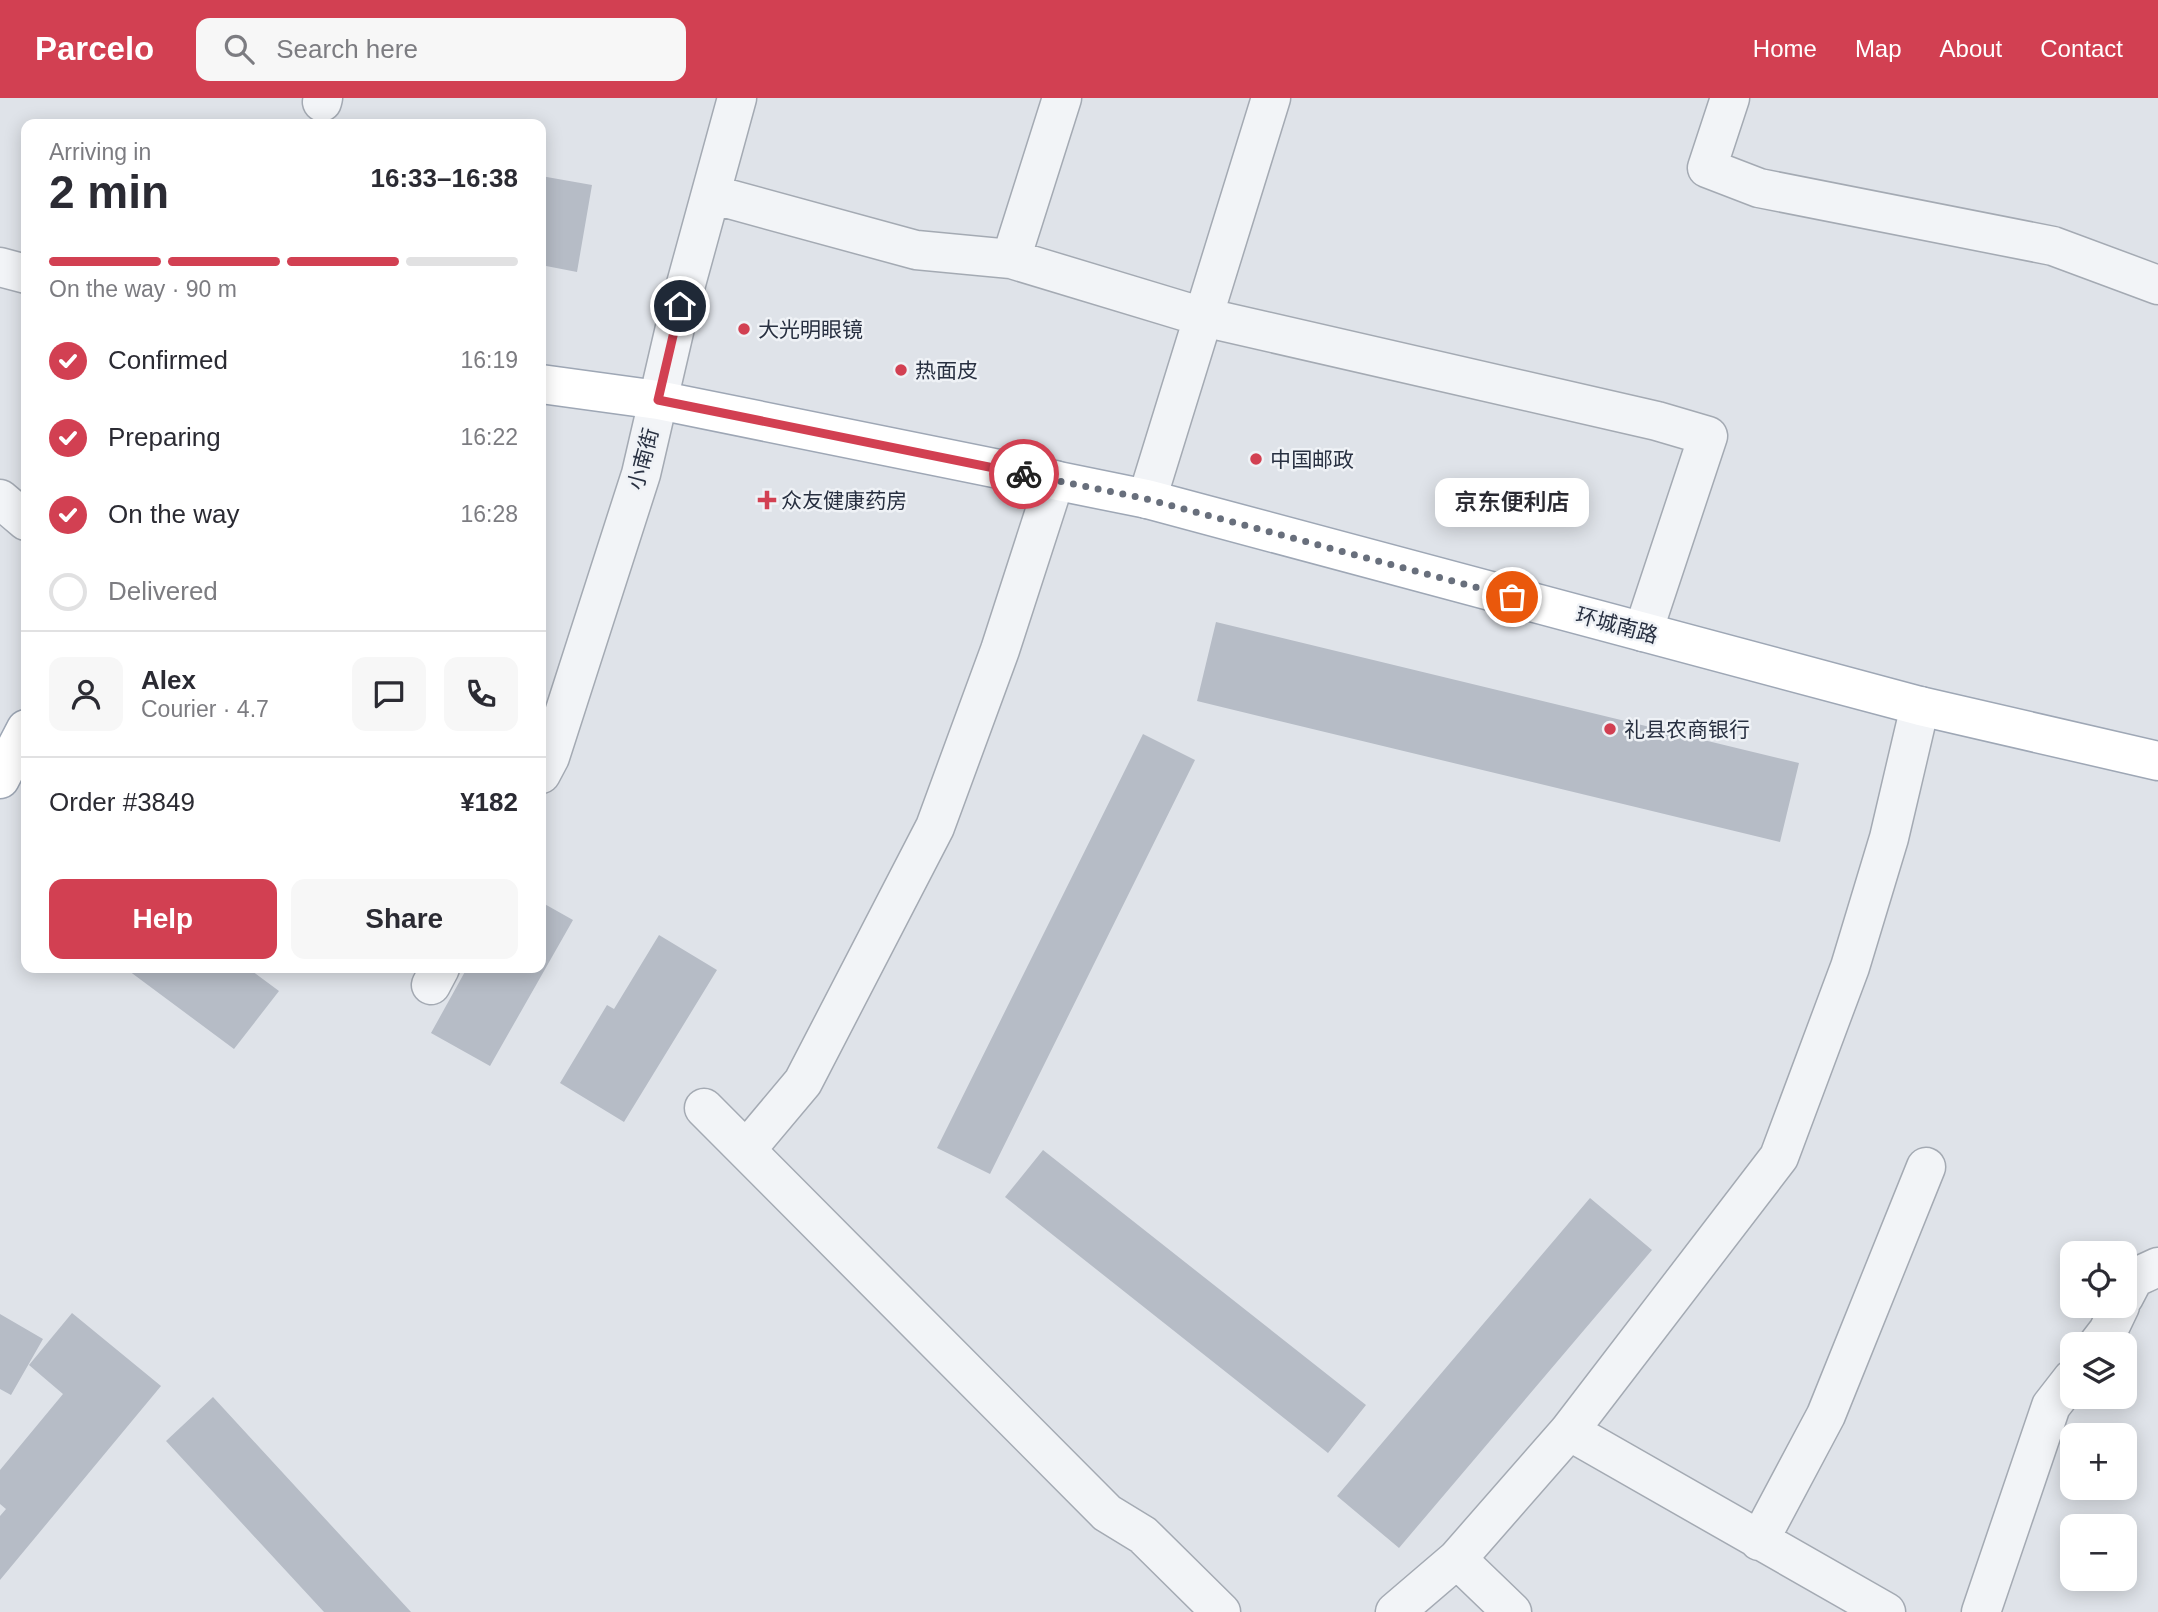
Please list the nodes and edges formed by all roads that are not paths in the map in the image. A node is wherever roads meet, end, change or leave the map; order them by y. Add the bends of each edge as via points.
1 (737, 98) edge
2 (1062, 98) edge
3 (1271, 98) edge
4 (1730, 98) edge
5 (711, 194) junction
6 (1011, 260) junction
7 (0, 267) edge
8 (21, 273) edge
9 (2158, 285) edge
10 (1203, 317) junction
11 (546, 385) edge
12 (658, 400) junction
13 (1055, 480) junction
14 (0, 499) edge
15 (1147, 499) junction
16 (21, 517) edge
17 (1643, 632) junction
18 (1920, 706) junction
19 (21, 739) edge
20 (2158, 761) edge
21 (546, 765) edge
22 (0, 779) edge
23 (704, 1108) dead end
24 (746, 1150) junction
25 (1926, 1167) dead end
26 (2158, 1267) edge
27 (2137, 1277) edge
28 (2060, 1394) edge
29 (1569, 1431) junction
30 (1759, 1541) junction
31 (1457, 1559) junction
32 (1221, 1612) edge
33 (1395, 1612) edge
34 (1512, 1612) edge
35 (1886, 1612) edge
36 (1982, 1612) edge

1 - 5 street, 小南街
2 - 6 street
3 - 10 street
4 - 9 street via 1707,168 1759,188 2053,246
5 - 6 street via 916,250
5 - 12 street, 小南街
6 - 10 street
7 - 8 street
10 - 15 street
10 - 17 street via 1708,436
11 - 12 main road, 环城南路
12 - 13 main road, 环城南路
12 - 21 street, 小南街 via 641,474
13 - 15 main road, 环城南路
13 - 24 street via 1000,650 935,827 803,1082
14 - 16 street
15 - 17 main road, 环城南路
17 - 18 main road, 环城南路
18 - 20 main road, 环城南路
18 - 29 street via 1889,838 1850,967 1779,1157
19 - 22 main road
23 - 24 street
24 - 32 street via 1107,1513 1143,1535
25 - 30 street via 1826,1415
26 - 27 street
28 - 36 street via 2051,1406
29 - 30 street
29 - 31 street
30 - 35 street
31 - 33 street
31 - 34 street

